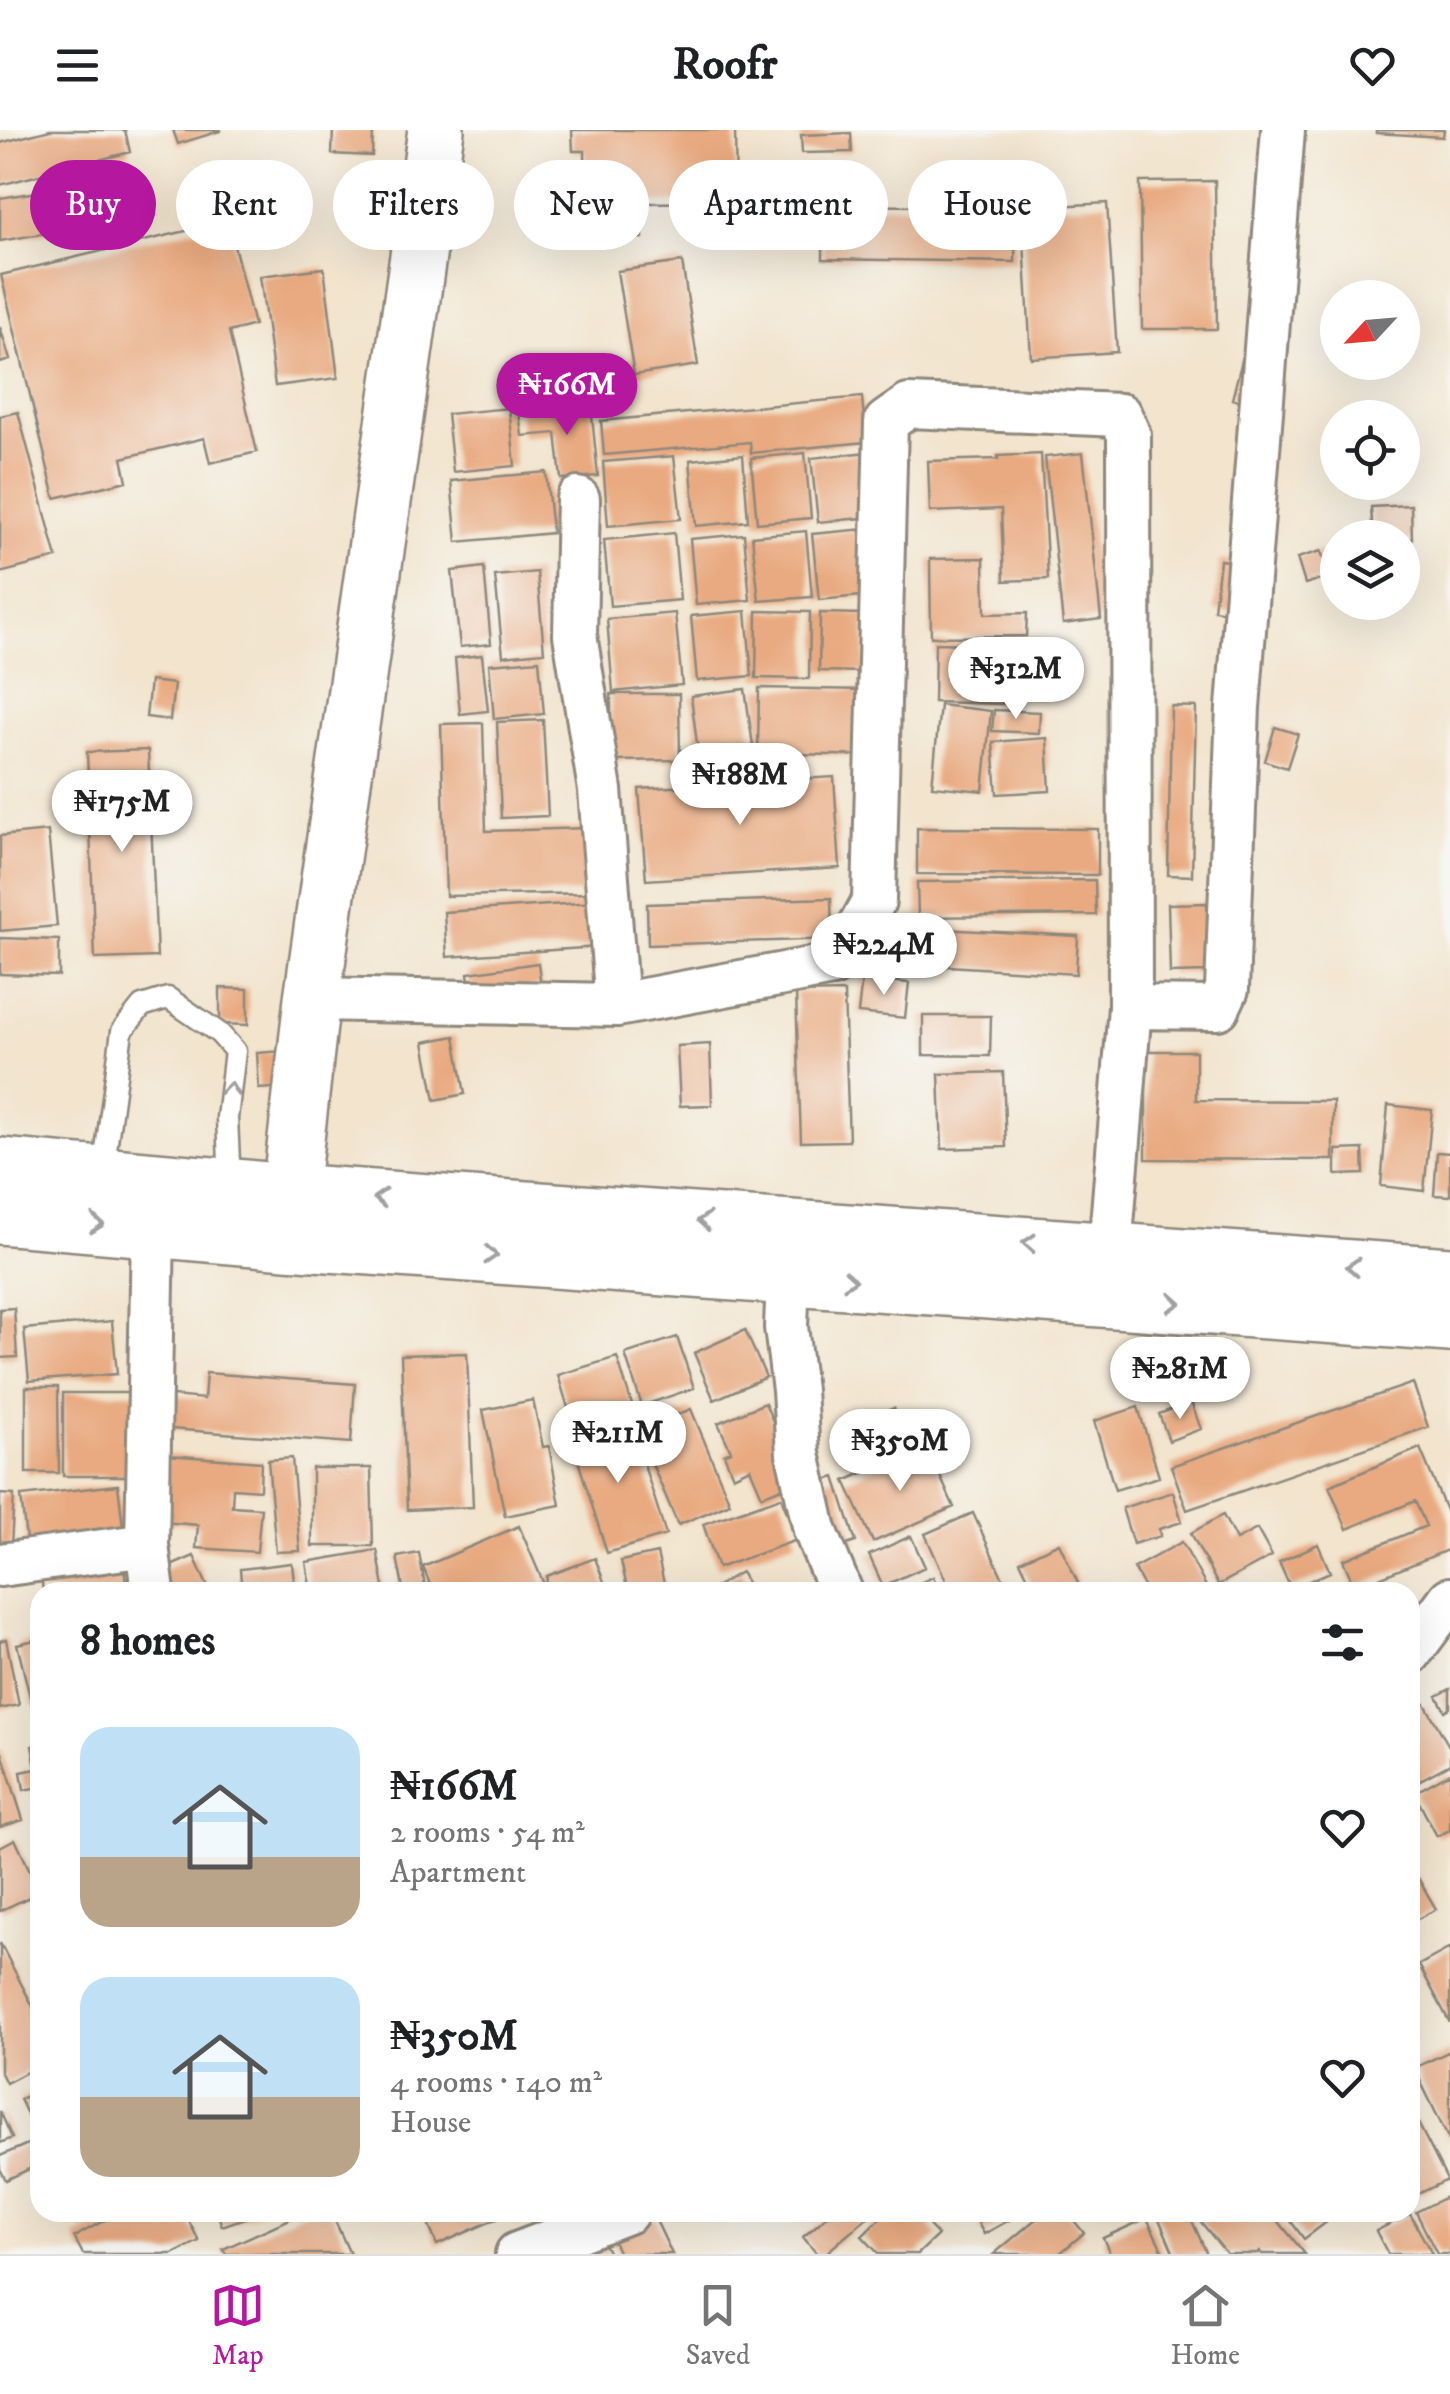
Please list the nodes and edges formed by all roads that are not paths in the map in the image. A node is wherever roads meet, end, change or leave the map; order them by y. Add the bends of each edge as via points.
1 (436, 130) edge
2 (1283, 130) edge
3 (578, 499) dead end
4 (312, 999) junction
5 (618, 1005) junction
6 (1130, 1007) junction
7 (0, 1166) edge
8 (102, 1175) junction
9 (230, 1186) junction
10 (290, 1192) junction
11 (0, 1216) edge
12 (153, 1229) junction
13 (1110, 1249) junction
14 (1450, 1275) edge
15 (788, 1276) junction
16 (1450, 1324) edge
17 (147, 1545) junction
18 (0, 1565) edge
19 (152, 1582) edge
20 (837, 1582) edge
21 (1450, 1599) edge
22 (1420, 1640) edge
23 (589, 2222) edge
24 (531, 2237) edge

1 - 4 main road
2 - 6 street via 1238,707 1227,989 1218,1008
3 - 5 street via 576,635 600,790
4 - 5 street
4 - 10 main road
5 - 6 street via 832,965 874,901 886,422 909,406 1120,415 1129,435
6 - 13 street
7 - 8 main road
8 - 9 main road
9 -> 8 lane via 227,1118 234,1051 168,998 142,1006 122,1031
9 - 10 main road
13 -> 10 main road
11 -> 12 main road
12 -> 15 main road
12 - 17 street
14 -> 13 main road
15 -> 16 main road
15 - 20 street via 798,1454 815,1530
17 - 18 street
17 - 19 street
21 - 22 street
23 - 24 street

